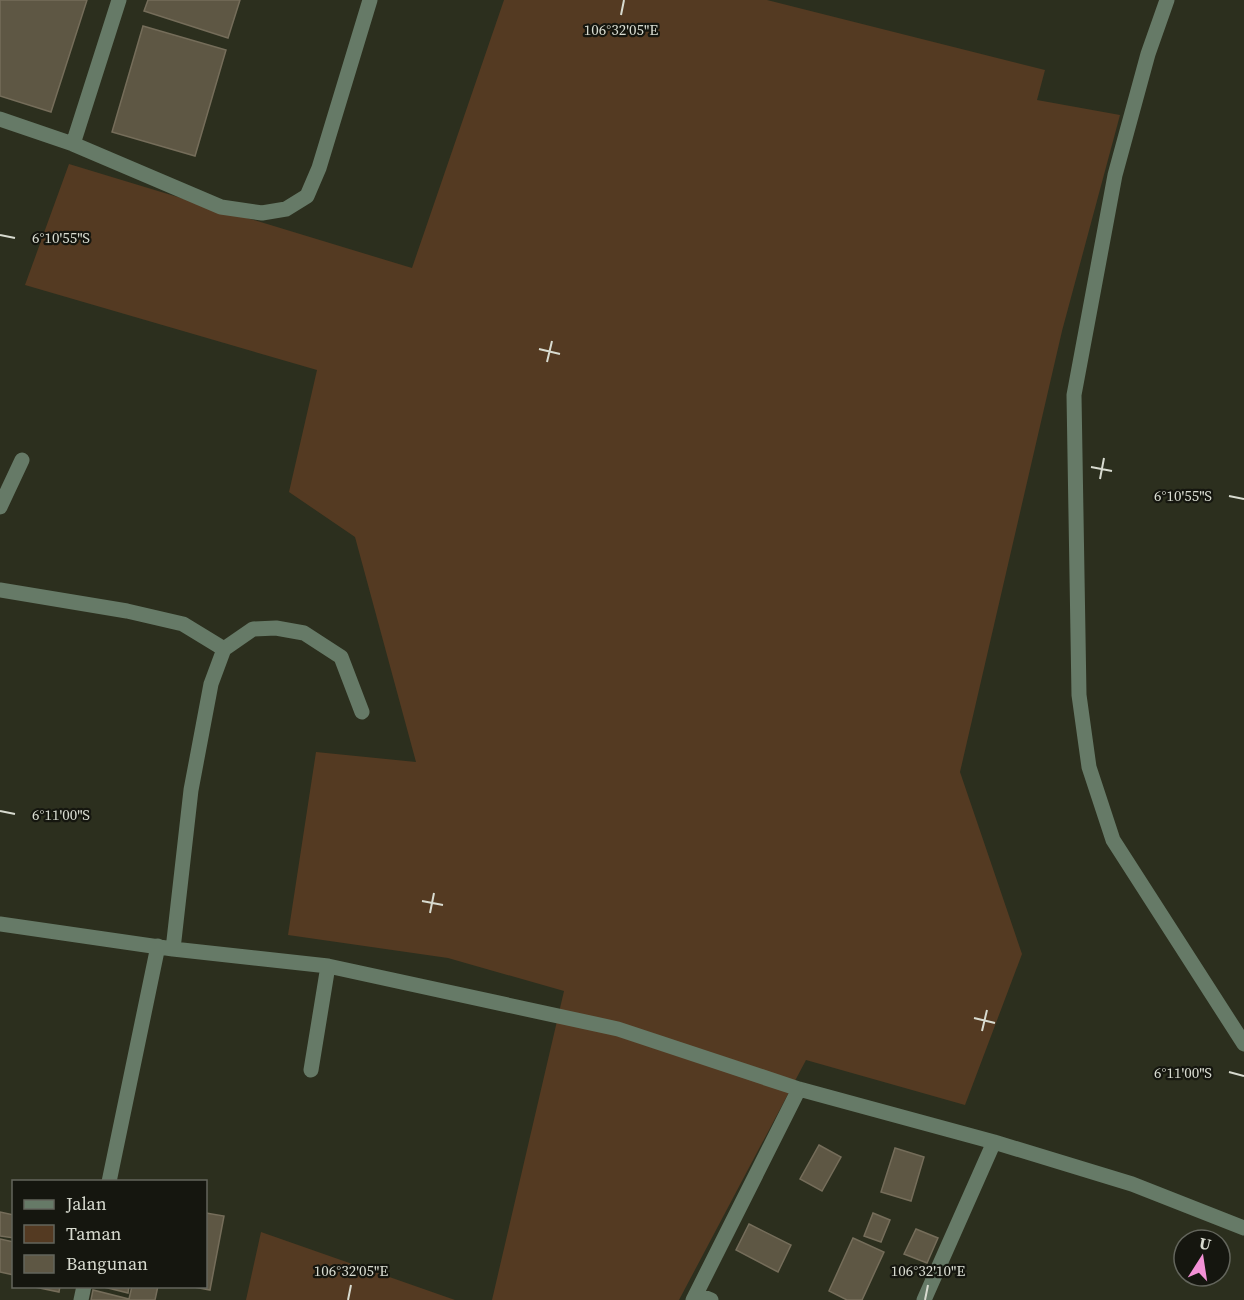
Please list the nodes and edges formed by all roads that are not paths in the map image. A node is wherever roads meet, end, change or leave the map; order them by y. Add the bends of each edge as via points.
1 (119, 0) edge
2 (370, 0) edge
3 (1167, 0) edge
4 (0, 119) edge
5 (73, 144) junction
6 (22, 460) dead end
7 (0, 507) edge
8 (0, 590) edge
9 (224, 649) junction
10 (362, 712) dead end
11 (0, 924) edge
12 (165, 947) junction
13 (328, 966) junction
14 (1244, 1044) edge
15 (311, 1070) dead end
16 (799, 1089) junction
17 (994, 1142) junction
18 (108, 1180) edge
19 (1244, 1228) edge
20 (694, 1297) edge
21 (711, 1300) edge
22 (924, 1300) edge

1 - 5 street
2 - 5 street via 319,168 307,196 286,209 261,213 221,207
3 - 14 street via 1115,175 1074,395 1079,695 1089,767 1113,840
4 - 5 street
6 - 7 street
8 - 9 street via 127,610 183,624
9 - 10 street via 253,629 304,633 341,657
9 - 12 street via 211,684
11 - 12 street
12 - 13 street
12 - 18 street
13 - 15 street
13 - 16 street via 618,1029
16 - 17 street
16 - 20 street
17 - 19 street via 1132,1184
17 - 22 street
20 - 21 street

